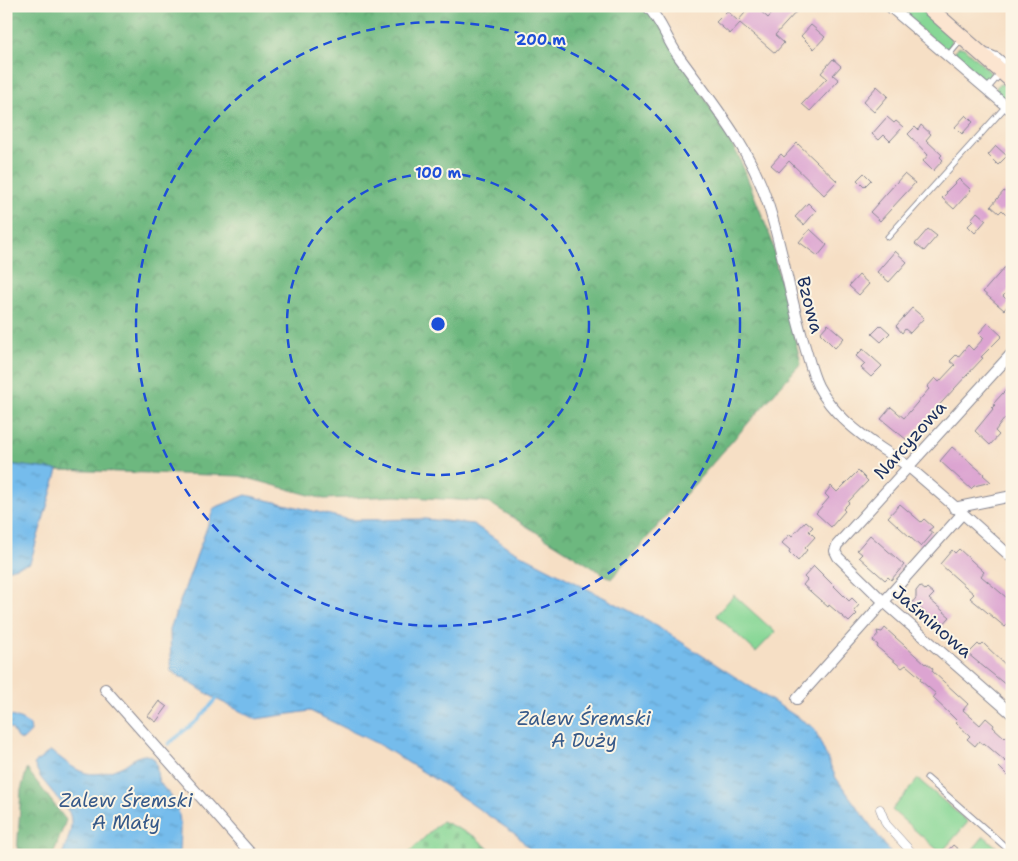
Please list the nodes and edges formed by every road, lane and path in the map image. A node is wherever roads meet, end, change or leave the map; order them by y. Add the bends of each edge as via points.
1 (647, 6) edge
2 (889, 6) edge
3 (927, 6) edge
4 (968, 42) junction
5 (947, 57) junction
6 (1008, 74) edge
7 (987, 90) junction
8 (1009, 109) edge
9 (888, 237) dead end
10 (1012, 352) edge
11 (909, 467) junction
12 (1012, 496) edge
13 (958, 511) junction
14 (835, 551) joint
15 (1012, 558) edge
16 (884, 602) junction
17 (105, 689) dead end
18 (797, 699) dead end
19 (1012, 714) edge
20 (927, 778) dead end
21 (880, 809) dead end
22 (1012, 850) edge
23 (252, 855) edge
24 (914, 855) edge

1 - 11 street, Bzowa via 656,14 676,52 728,125 760,181 800,332 818,386 832,408 847,423
2 - 5 street
3 - 4 main road
4 - 5 lane
4 - 6 main road
5 - 7 street
6 - 7 lane
7 - 8 street
8 - 9 lane
10 - 11 street, Narcyzowa
11 - 13 street, Bzowa
11 - 14 street, Narcyzowa
12 - 13 street
13 - 15 street, Bzowa
13 - 16 street
14 - 16 street, Jaśminowa
16 - 18 street
16 - 19 street, Jaśminowa
17 - 23 street
20 - 22 lane
21 - 24 street via 886,824

